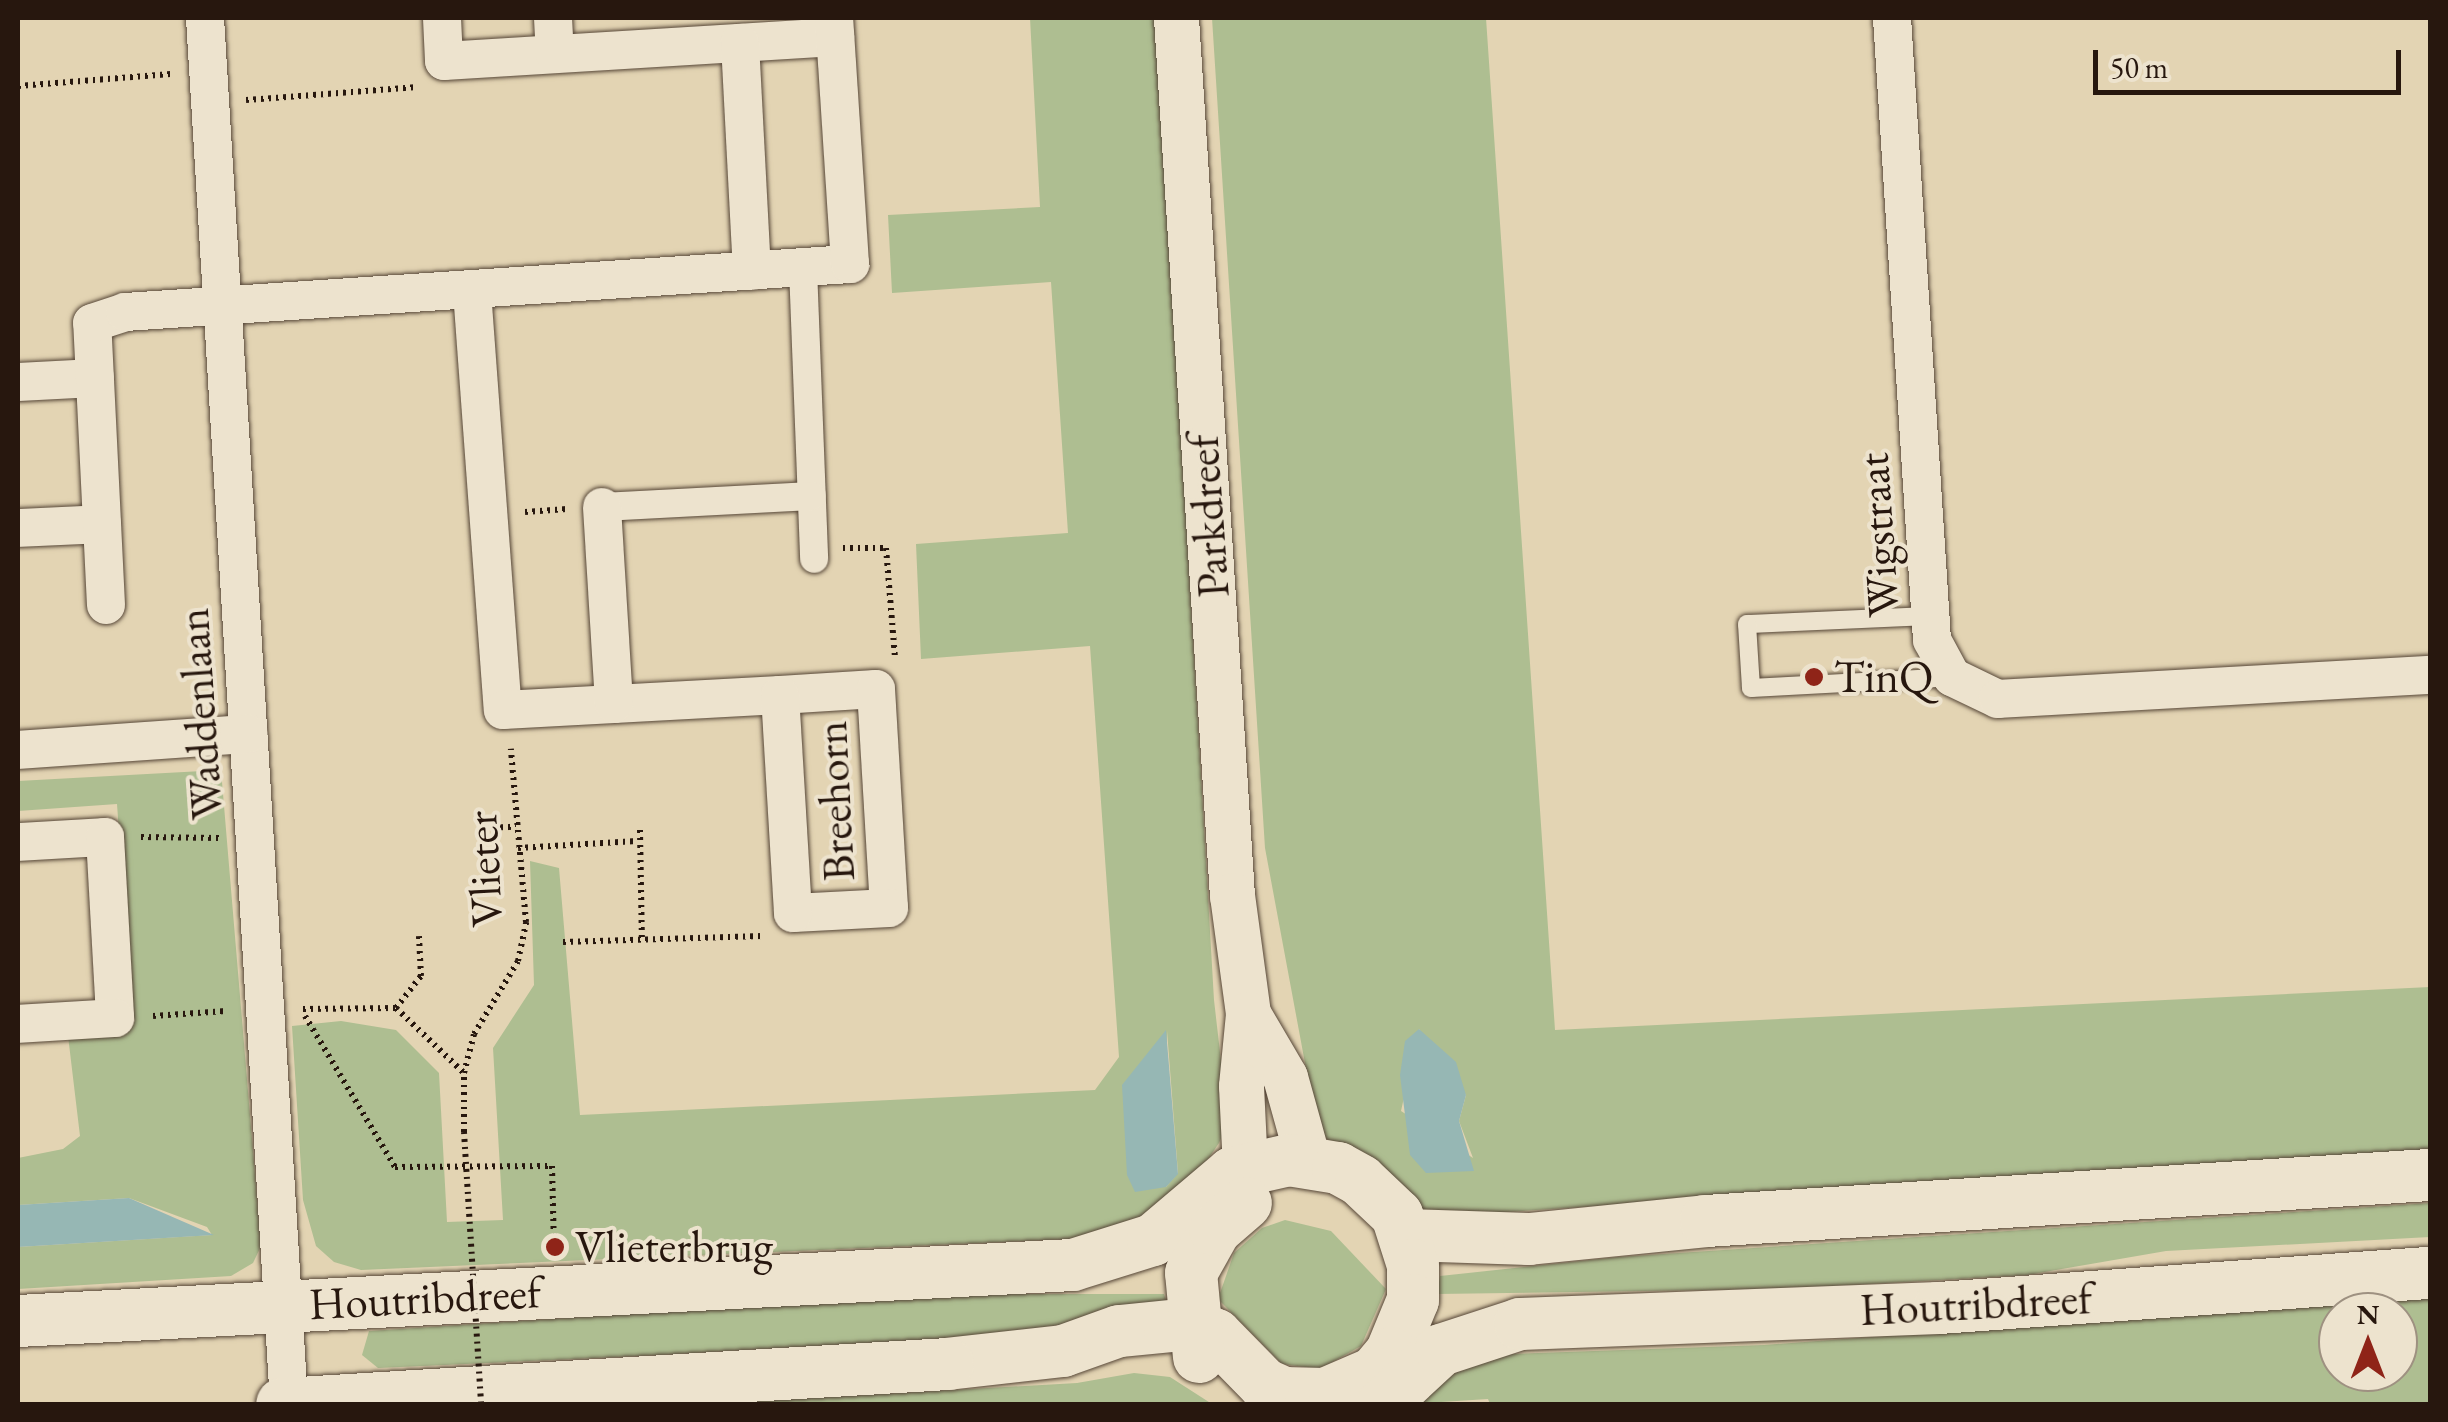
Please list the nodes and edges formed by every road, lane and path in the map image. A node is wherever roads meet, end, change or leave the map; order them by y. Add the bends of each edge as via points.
1 (205, 18) edge
2 (442, 18) edge
3 (1176, 18) edge
4 (1892, 18) edge
5 (834, 27) edge
6 (554, 36) edge
7 (740, 43) junction
8 (444, 60) junction
9 (18, 86) edge
10 (209, 87) junction
11 (803, 268) junction
12 (752, 271) junction
13 (472, 291) junction
14 (222, 309) junction
15 (96, 378) junction
16 (18, 382) edge
17 (812, 496) junction
18 (602, 507) junction
19 (488, 514) junction
20 (102, 524) junction
21 (18, 528) edge
22 (814, 553) joint
23 (106, 605) dead end
24 (1931, 616) junction
25 (2430, 675) edge
26 (1952, 678) junction
27 (876, 689) junction
28 (780, 694) junction
29 (614, 704) junction
30 (504, 710) junction
31 (248, 734) junction
32 (18, 750) edge
33 (516, 827) junction
34 (478, 828) dead end
35 (640, 830) dead end
36 (105, 837) junction
37 (255, 838) junction
38 (18, 842) edge
39 (636, 842) junction
40 (518, 848) junction
41 (793, 914) junction
42 (419, 936) dead end
43 (642, 940) junction
44 (563, 942) dead end
45 (396, 1008) junction
46 (283, 1009) junction
47 (1248, 1014) junction
48 (115, 1018) junction
49 (18, 1024) edge
50 (464, 1073) junction
51 (1308, 1160) junction
52 (2430, 1175) edge
53 (1246, 1185) junction
54 (554, 1238) dead end
55 (1180, 1252) junction
56 (1410, 1272) junction
57 (2430, 1273) edge
58 (283, 1306) junction
59 (18, 1321) edge
60 (1520, 1324) junction
61 (1195, 1341) junction
62 (1356, 1400) edge
63 (286, 1404) edge
64 (481, 1404) edge
65 (1237, 1404) edge

1 - 10 street, Waddenlaan
2 - 8 street
3 - 47 street, Parkdreef via 1232,895
4 - 24 street, Wigstraat
5 - 7 street
5 - 11 street via 850,264
6 - 7 street
6 - 8 street
7 - 12 street
8 - 10 path via 422,87
9 - 10 path
10 - 14 street, Waddenlaan
11 - 12 street
11 - 17 street
12 - 13 street
13 - 14 street
13 - 19 street
14 - 15 street via 125,312 92,323
14 - 31 street, Waddenlaan
15 - 16 street
15 - 20 street
17 - 18 street
17 - 22 street
18 - 19 path
18 - 29 street
19 - 30 street
20 - 21 street
20 - 23 street
22 - 27 path via 886,548 896,670
24 - 26 street, Wigstraat via 1932,640
24 - 26 lane via 1747,624 1751,688
25 - 26 street via 1998,700
27 - 28 street, Breehorn
27 - 41 street, Breehorn via 888,908
28 - 29 street, Breehorn
28 - 41 street, Breehorn
29 - 30 street, Breehorn
30 - 33 path, Vlieter
31 - 32 street
31 - 37 street, Waddenlaan
33 - 34 path
33 - 40 path, Vlieter
35 - 39 path
36 - 37 path
36 - 38 street
36 - 48 street
37 - 46 street, Waddenlaan
39 - 40 path
39 - 43 path
40 - 50 path, Vlieter via 526,922 518,961 474,1034
41 - 43 path, Breehorn via 773,936
42 - 45 path via 420,976
43 - 44 path, Breehorn
45 - 46 path
45 - 50 path
46 - 48 path
46 - 54 path via 395,1167 552,1166
46 - 58 street, Waddenlaan
47 - 51 street, Parkdreef via 1285,1078
47 - 53 street, Parkdreef via 1241,1086
48 - 49 street
50 - 64 path, Vlieter, bridge
51 - 53 main road
51 - 56 main road via 1361,1181 1397,1216
52 - 56 main road via 1726,1220 1529,1240 1491,1258
53 - 55 main road
53 - 56 main road via 1315,1191
55 - 58 main road, Houtribdreef via 1073,1265
55 - 61 main road
56 - 60 main road, Houtribdreef
56 - 62 main road via 1374,1372
57 - 60 main road, Houtribdreef via 1938,1308
58 - 59 main road, Houtribdreef
58 - 63 street, Waddenlaan
60 - 62 main road, Houtribdreef via 1451,1346
61 - 62 main road via 1216,1336 1274,1389
61 - 63 main road via 1119,1331 1062,1351 948,1364
61 - 65 main road via 1208,1376

